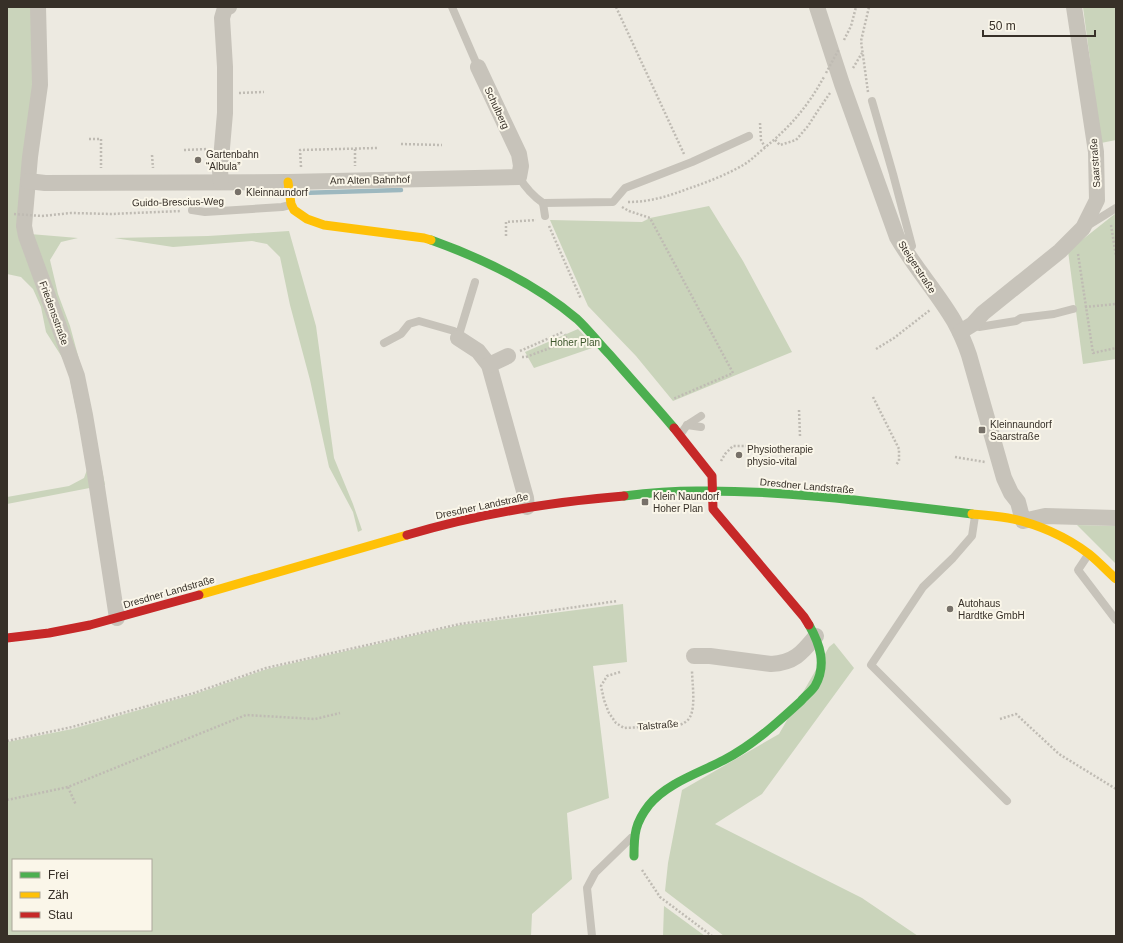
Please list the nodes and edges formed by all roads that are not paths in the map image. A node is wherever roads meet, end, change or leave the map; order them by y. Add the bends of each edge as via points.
1 (38, 7) edge
2 (229, 7) edge
3 (452, 7) edge
4 (817, 7) edge
5 (1074, 7) edge
6 (478, 67) joint
7 (872, 101) road end
8 (749, 136) dead end
9 (519, 177) junction
10 (28, 180) junction
11 (220, 182) junction
12 (295, 182) junction
13 (543, 203) junction
14 (291, 204) junction
15 (1116, 208) edge
16 (192, 210) road end
17 (544, 218) road end
18 (1083, 228) junction
19 (905, 251) junction
20 (475, 282) dead end
21 (1077, 309) road end
22 (966, 328) junction
23 (458, 338) junction
24 (384, 343) dead end
25 (515, 353) road end
26 (489, 365) junction
27 (701, 416) dead end
28 (687, 425) junction
29 (701, 427) dead end
30 (680, 435) junction
31 (712, 491) junction
32 (527, 507) junction
33 (975, 515) junction
34 (1116, 518) edge
35 (1023, 521) junction
36 (1088, 554) junction
37 (1116, 579) edge
38 (118, 618) junction
39 (1116, 620) edge
40 (816, 636) junction
41 (7, 638) edge
42 (694, 656) road end
43 (1007, 801) dead end
44 (634, 835) junction
45 (634, 856) dead end
46 (592, 936) edge

1 - 10 street, Friedensstraße via 40,85
2 - 11 street via 225,8 222,18 225,113
3 - 6 lane, Schulberg
4 - 19 street, Steigerstraße via 886,207
5 - 18 street, Saarstraße via 1098,175 1097,200
6 - 9 street, Schulberg via 519,154
7 - 19 lane via 912,246
8 - 13 lane via 625,188 613,202
9 - 12 street, Am Alten Bahnhof
9 - 13 lane
10 - 11 street, Am Alten Bahnhof via 45,183
10 - 38 street, Friedensstraße via 24,226 26,236 77,376
11 - 12 street, Am Alten Bahnhof
12 - 14 street
13 - 17 lane
14 - 16 lane, Guido-Brescius-Weg via 282,208 205,212
14 - 30 street via 294,210 307,219 324,224 424,238 502,269 543,294 578,320
15 - 18 lane
18 - 22 street, Saarstraße via 1060,251
19 - 22 street, Steigerstraße via 953,320
20 - 23 lane
21 - 22 lane
22 - 35 street, Steigerstraße via 969,355 1004,478 1018,502
23 - 24 lane via 454,331 419,321 409,324 402,334
23 - 26 street via 478,352
25 - 26 street
26 - 32 street
27 - 28 lane
28 - 29 lane
28 - 30 lane
30 - 31 street via 712,476
31 - 32 street, Dresdner Landstraße via 652,493
31 - 33 street, Dresdner Landstraße via 839,498
31 - 40 street via 713,509 804,617
32 - 38 street, Dresdner Landstraße via 420,531
33 - 35 street, Dresdner Landstraße
33 - 43 lane via 972,536 923,586 871,665
34 - 35 street via 1045,516
35 - 36 street, Dresdner Landstraße via 1057,535
36 - 37 street, Dresdner Landstraße
36 - 39 lane via 1078,570
38 - 41 street, Dresdner Landstraße via 88,626
40 - 42 street via 793,659 781,663
40 - 44 street via 822,662 815,687 770,728 738,752 685,778 660,794 642,815
44 - 45 street
44 - 46 lane via 595,873 588,888

